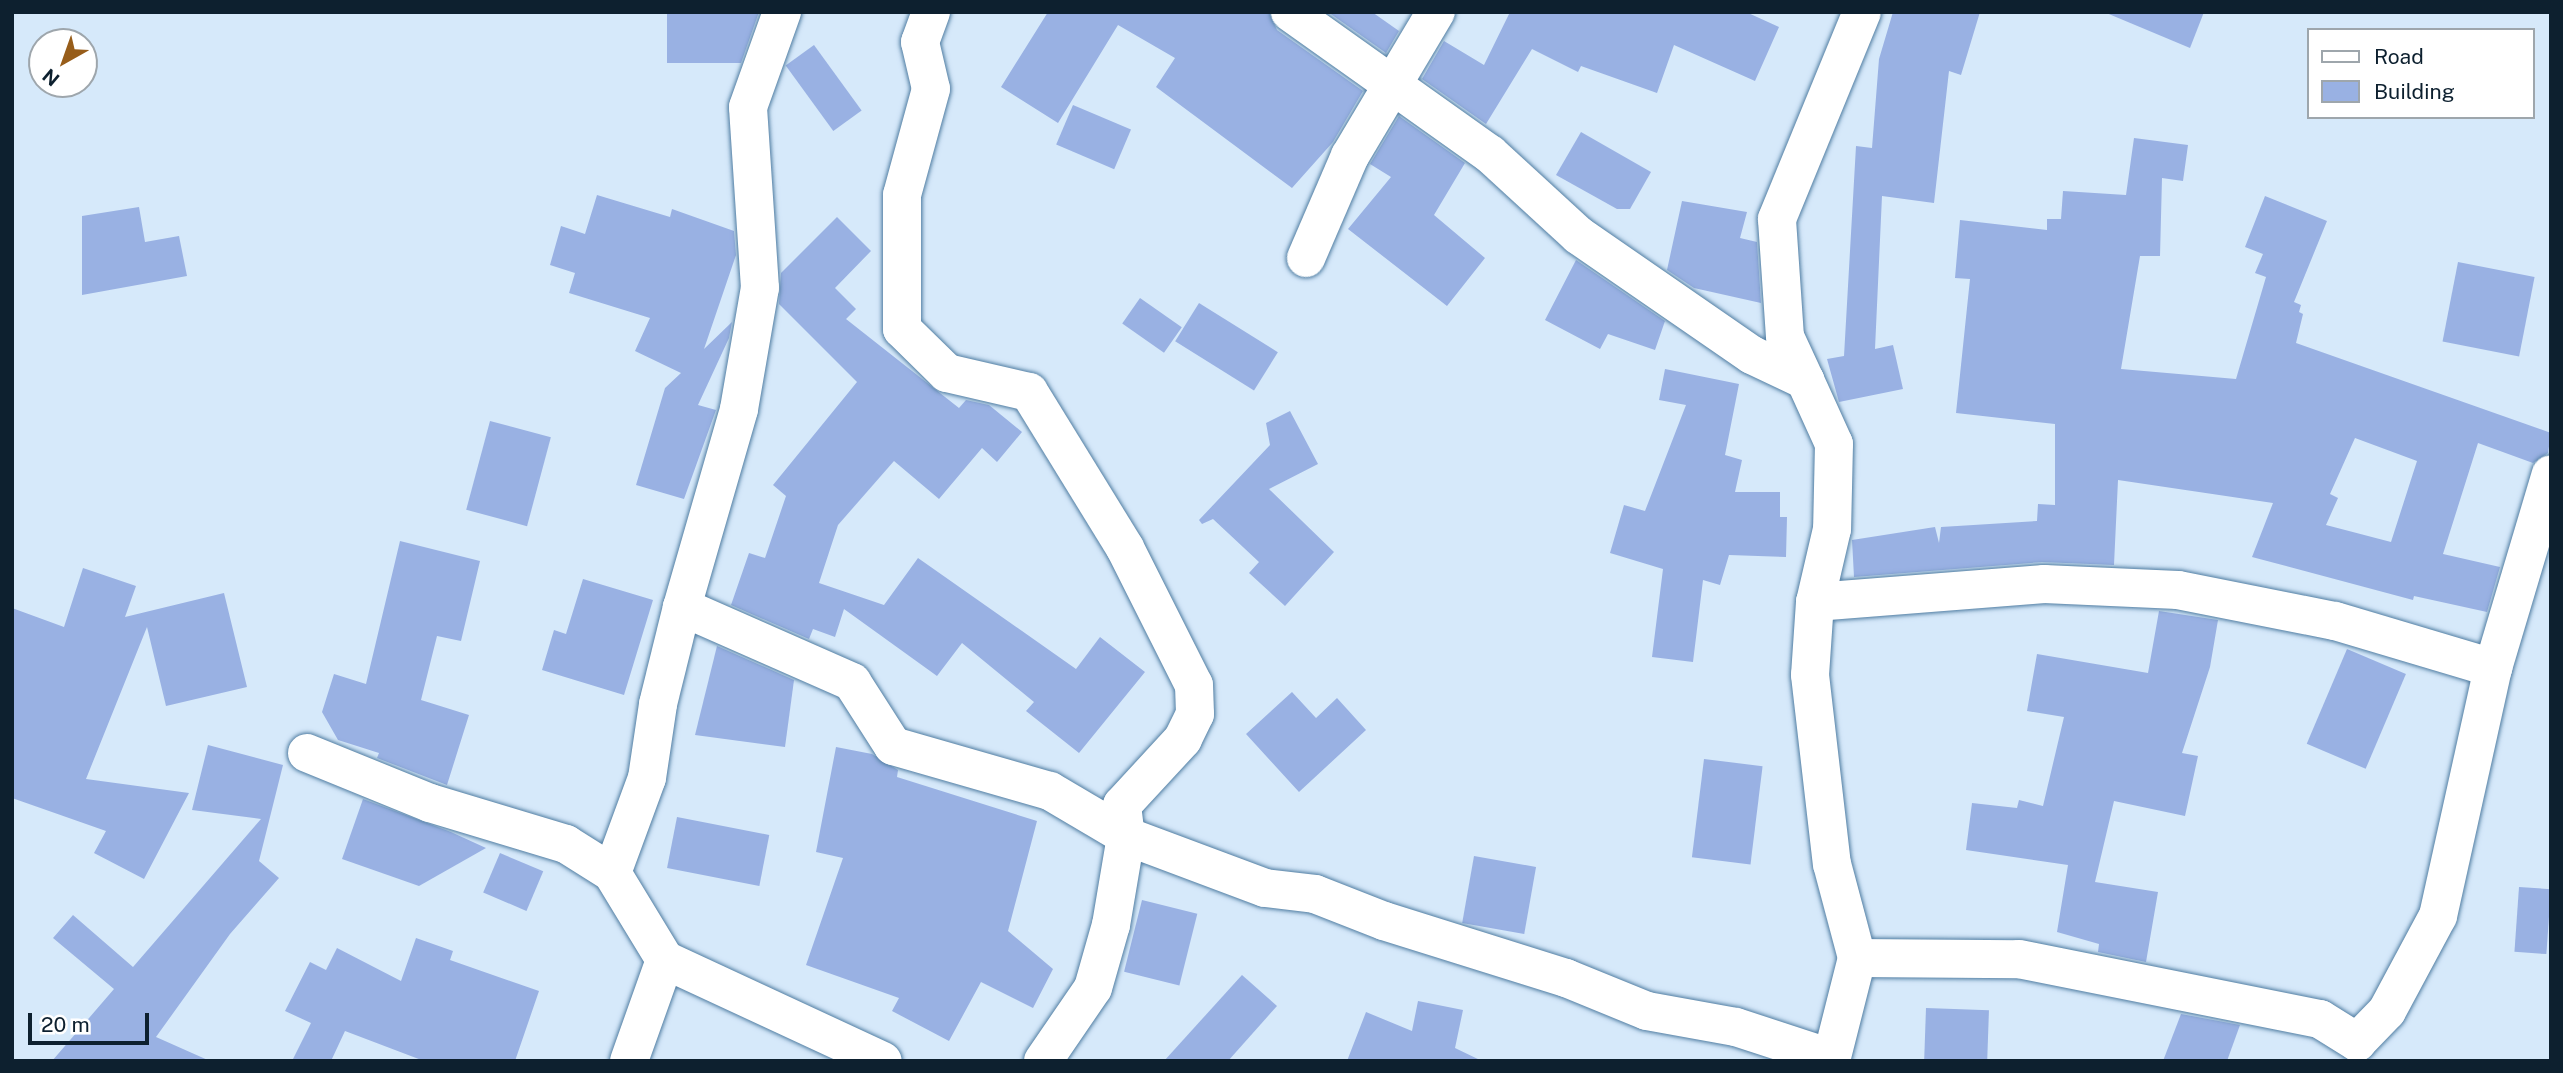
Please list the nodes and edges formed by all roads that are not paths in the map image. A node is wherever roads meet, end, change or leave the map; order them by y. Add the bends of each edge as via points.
1 (782, 12) edge
2 (931, 12) edge
3 (1290, 12) edge
4 (1436, 12) edge
5 (1862, 12) edge
6 (1391, 83) junction
7 (1306, 258) dead end
8 (1805, 380) junction
9 (2551, 474) edge
10 (1815, 602) junction
11 (682, 607) junction
12 (2493, 668) junction
13 (307, 754) dead end
14 (1126, 836) junction
15 (612, 873) junction
16 (1857, 958) junction
17 (665, 960) junction
18 (1831, 1059) edge
19 (629, 1061) edge
20 (883, 1061) edge
21 (1043, 1061) edge

1 - 11 street via 748,107 760,288 738,408
2 - 14 street via 920,42 931,89 902,195 902,329 947,373 1029,391 1125,548 1194,685 1195,714 1183,739 1122,805
3 - 6 street
4 - 6 street
5 - 8 street via 1777,219 1785,338
6 - 7 street via 1350,156
6 - 8 street via 1490,154 1578,235 1752,355
8 - 10 street via 1834,444 1832,529
9 - 12 street
10 - 12 street via 2044,584 2178,590 2335,621
10 - 16 street via 1811,675 1832,864
11 - 14 street via 852,682 893,746 1051,791
11 - 15 street via 658,704 647,778
12 - 16 street via 2438,916 2387,1011 2357,1042 2320,1020 2019,959
13 - 15 street via 430,803 566,844
14 - 18 street via 1265,888 1315,894 1384,921 1566,978 1647,1011 1736,1027
14 - 21 street via 1111,925 1093,988
15 - 17 street
16 - 18 street
17 - 19 street
17 - 20 street

